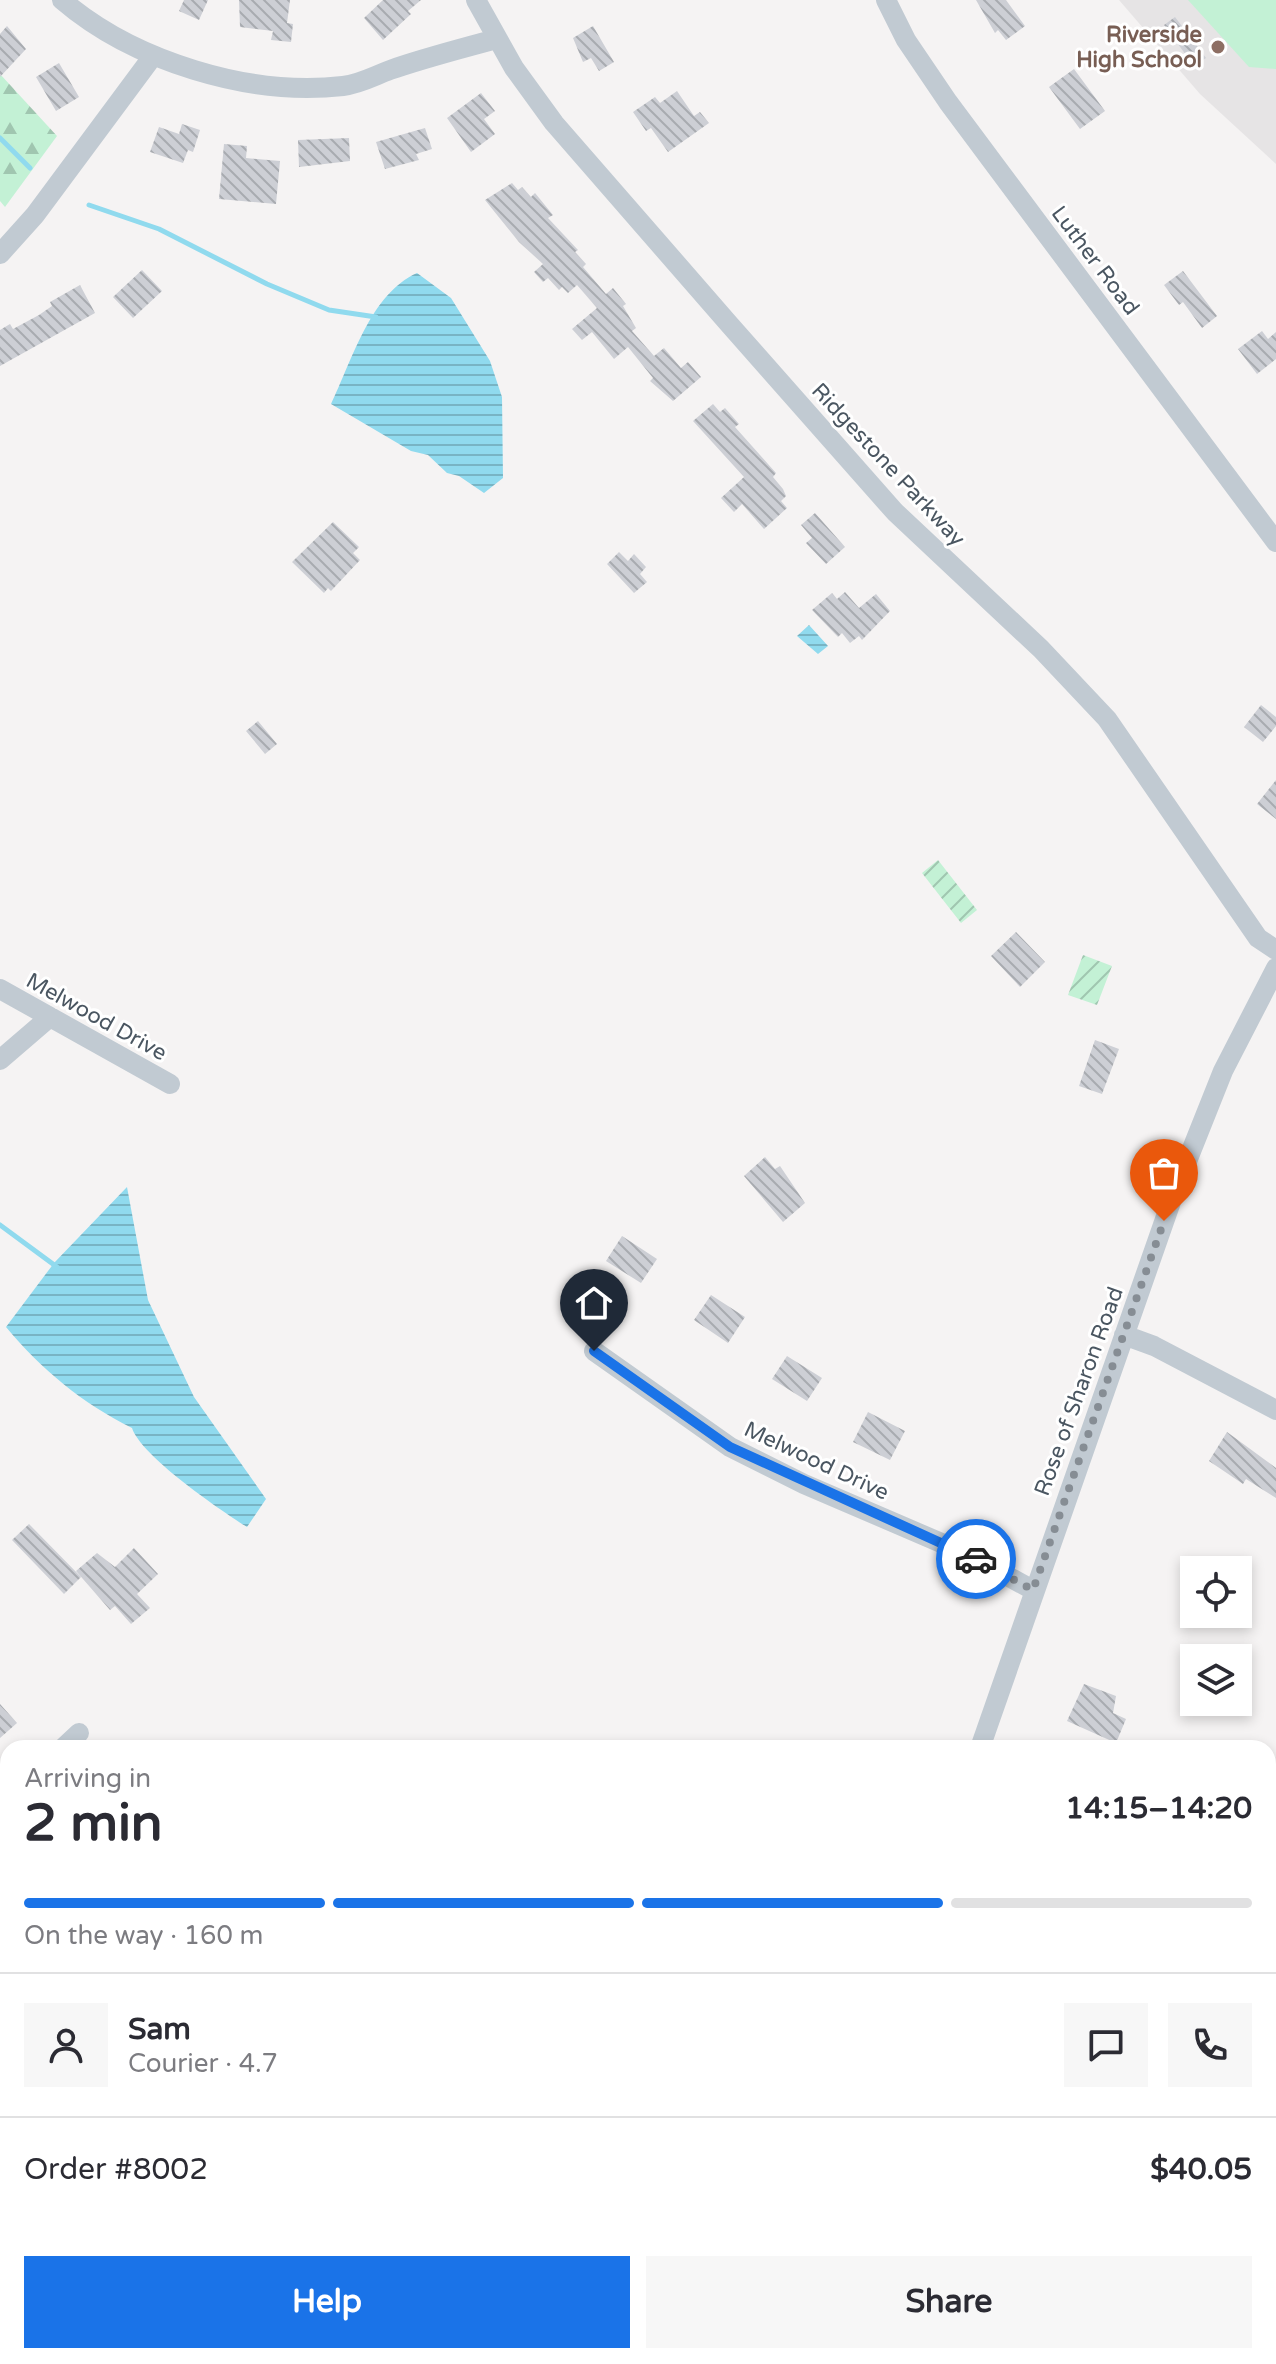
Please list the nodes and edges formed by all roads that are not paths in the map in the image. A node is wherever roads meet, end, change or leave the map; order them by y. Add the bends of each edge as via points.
1 (62, 0) edge
2 (476, 0) edge
3 (886, 0) edge
4 (496, 39) junction
5 (153, 56) junction
6 (0, 254) edge
7 (1276, 542) edge
8 (1276, 950) edge
9 (1276, 968) edge
10 (0, 989) edge
11 (50, 1017) junction
12 (0, 1060) edge
13 (170, 1084) dead end
14 (1124, 1335) junction
15 (594, 1351) dead end
16 (1276, 1410) edge
17 (1033, 1590) junction
18 (983, 1740) edge

1 - 5 street
2 - 4 street, Ridgestone Parkway
3 - 7 street, Luther Road via 908,44 948,102
4 - 5 street via 365,80 317,87 213,75
4 - 8 street, Ridgestone Parkway via 554,123 895,512 1107,719 1249,926
5 - 6 street
9 - 14 street, Rose of Sharon Road via 1223,1071
10 - 11 street, Melwood Drive
11 - 12 street
11 - 13 street, Melwood Drive
14 - 16 street
14 - 17 street, Rose of Sharon Road
15 - 17 street, Melwood Drive via 730,1447 967,1554
17 - 18 street, Rose of Sharon Road

